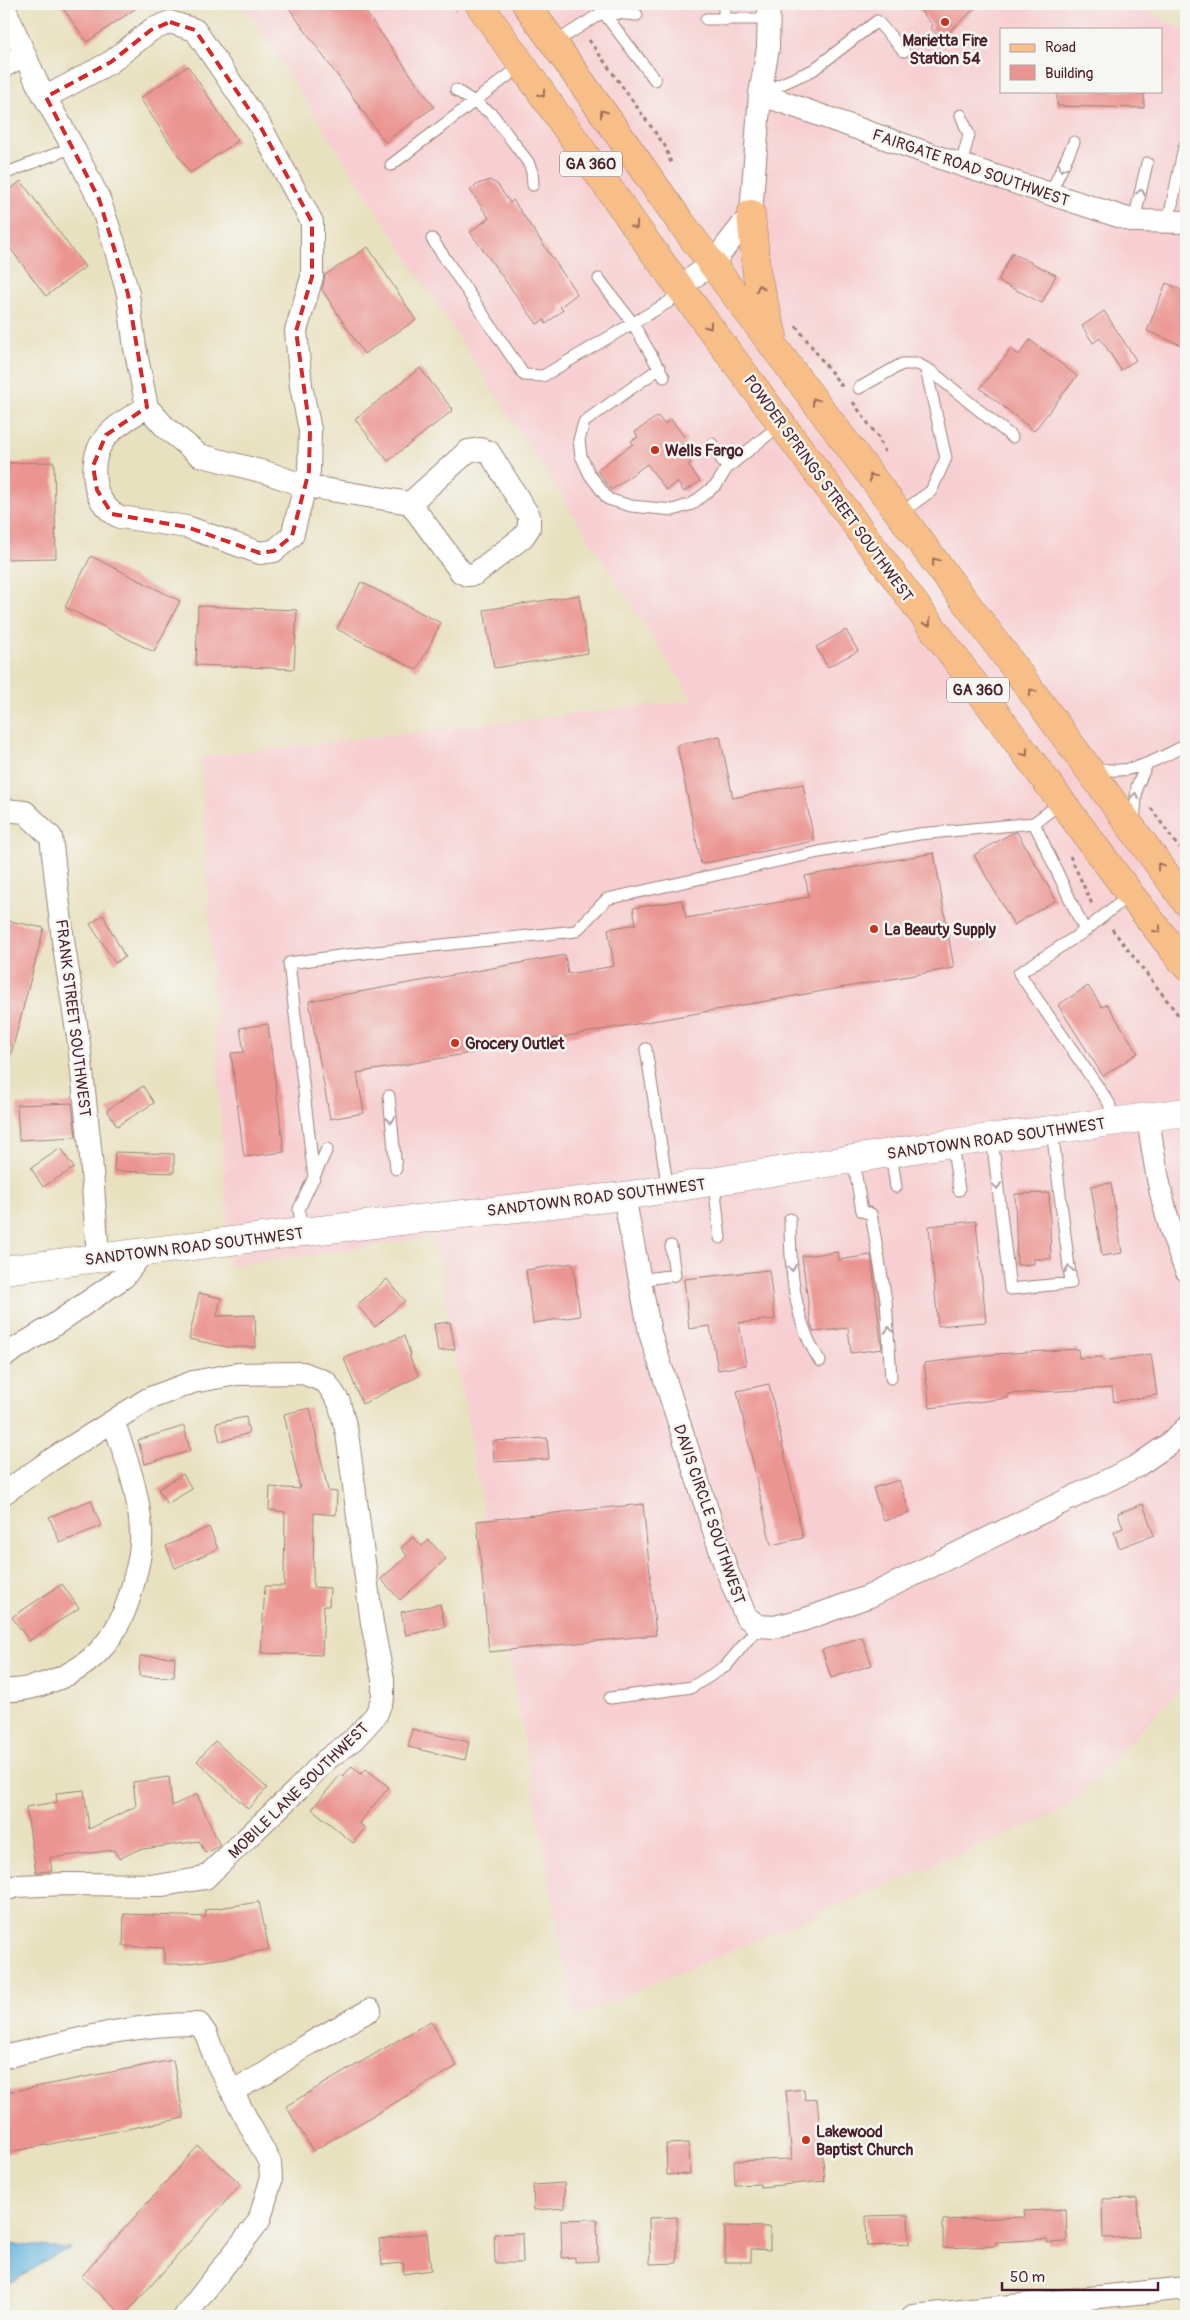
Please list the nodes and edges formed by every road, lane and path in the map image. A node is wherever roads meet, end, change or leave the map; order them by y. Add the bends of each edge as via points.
1 (479, 4) edge
2 (526, 4) edge
3 (724, 4) edge
4 (4, 6) edge
5 (603, 8) edge
6 (769, 11) edge
7 (637, 15) dead end
8 (706, 19) dead end
9 (724, 20) junction
10 (557, 47) junction
11 (904, 51) dead end
12 (24, 55) junction
13 (4, 66) edge
14 (522, 66) junction
15 (656, 80) dead end
16 (456, 90) dead end
17 (760, 94) junction
18 (46, 97) junction
19 (473, 101) junction
20 (961, 115) dead end
21 (1074, 142) dead end
22 (73, 147) junction
23 (1184, 148) dead end
24 (670, 161) dead end
25 (1147, 163) dead end
26 (961, 164) junction
27 (391, 165) dead end
28 (4, 174) edge
29 (533, 185) dead end
30 (1050, 194) junction
31 (751, 214) junction
32 (1134, 221) junction
33 (1177, 222) edge
34 (432, 239) dead end
35 (712, 264) junction
36 (599, 279) dead end
37 (680, 286) junction
38 (632, 322) junction
39 (778, 352) junction
40 (926, 369) junction
41 (859, 388) dead end
42 (147, 407) junction
43 (781, 424) junction
44 (1012, 438) dead end
45 (712, 444) dead end
46 (727, 468) junction
47 (305, 486) junction
48 (410, 503) junction
49 (899, 514) junction
50 (1186, 745) edge
51 (1085, 764) junction
52 (1147, 764) junction
53 (1062, 802) junction
54 (4, 810) edge
55 (1034, 823) junction
56 (1134, 830) junction
57 (1130, 894) junction
58 (1186, 902) edge
59 (1085, 930) junction
60 (1186, 966) edge
61 (646, 1049) dead end
62 (388, 1096) dead end
63 (1186, 1112) edge
64 (1148, 1117) junction
65 (1114, 1122) junction
66 (1052, 1130) junction
67 (992, 1138) junction
68 (952, 1143) junction
69 (327, 1149) dead end
70 (891, 1153) junction
71 (853, 1159) junction
72 (396, 1169) dead end
73 (314, 1178) junction
74 (714, 1182) junction
75 (896, 1187) dead end
76 (668, 1190) junction
77 (959, 1190) dead end
78 (624, 1196) junction
79 (790, 1219) dead end
80 (302, 1232) junction
81 (720, 1238) dead end
82 (671, 1246) dead end
83 (144, 1251) junction
84 (98, 1257) junction
85 (1184, 1257) edge
86 (4, 1270) edge
87 (640, 1280) junction
88 (4, 1356) edge
89 (820, 1361) dead end
90 (892, 1378) dead end
91 (113, 1421) junction
92 (1185, 1437) edge
93 (4, 1494) edge
94 (759, 1626) junction
95 (4, 1690) edge
96 (610, 1698) dead end
97 (4, 1890) edge
98 (370, 2010) dead end
99 (4, 2057) edge
100 (232, 2091) junction
101 (1186, 2288) edge
102 (185, 2316) edge
103 (913, 2316) edge

1 - 14 main road, POWDER SPRINGS STREET SOUTHWEST / GA 360
2 - 10 main road, GA 360
3 - 9 lane
4 - 12 street
5 - 7 lane
5 - 10 lane
5 - 15 lane
6 - 9 lane
6 - 17 street via 768,48
8 - 9 lane
10 - 24 path via 584,33 664,146
35 -> 10 main road, GA 360
11 - 17 lane via 877,21 813,70
12 - 13 street
12 - 18 street
14 - 19 lane
14 -> 37 main road, POWDER SPRINGS STREET SOUTHWEST / GA 360
16 - 19 lane
17 - 26 street, FAIRGATE ROAD SOUTHWEST
17 - 31 street
18 - 22 street
18 - 47 street via 111,62 151,30 170,22 195,30 259,124 312,222 312,277 296,331 301,386 310,430 309,471
19 - 27 lane
19 - 29 lane via 492,114 522,152 532,172
20 - 26 lane via 969,135
21 -> 30 lane
22 - 28 lane
22 - 42 street via 99,199 114,243 128,294
23 - 33 lane
32 -> 25 lane
26 - 30 street, FAIRGATE ROAD SOUTHWEST
30 - 32 street, FAIRGATE ROAD SOUTHWEST
31 - 35 street
39 -> 31 main road via 757,276
32 - 33 street, FAIRGATE ROAD SOUTHWEST
34 - 38 lane via 524,375 543,376
35 - 37 street
35 - 39 main road, GA 360
36 - 38 lane
37 - 38 lane via 669,302
37 -> 43 main road, POWDER SPRINGS STREET SOUTHWEST / GA 360
38 - 46 lane via 662,372 584,422 579,440 590,474 608,500 673,510 692,504 717,484
49 -> 39 main road, GA 360
40 - 41 lane via 918,364 902,364
40 - 44 lane
40 - 49 lane via 946,458 931,491
42 - 47 street via 199,455
42 - 47 street via 116,425 97,450 93,466 97,490 112,514 187,527 260,553 274,551 292,536
43 - 46 lane
43 -> 53 main road, POWDER SPRINGS STREET SOUTHWEST / GA 360
45 - 46 lane
47 - 48 street
48 - 48 street via 461,572 467,575 475,574 523,537 529,528 529,516 489,452 480,449 468,451
51 -> 49 main road, GA 360
50 - 52 lane
51 - 52 lane via 1113,771
51 - 56 main road, GA 360
56 -> 52 lane via 1136,786
53 - 55 lane
53 - 57 main road, POWDER SPRINGS STREET SOUTHWEST / GA 360
54 - 84 street, FRANK STREET SOUTHWEST via 25,812 51,837 80,1053
55 - 59 lane
55 - 73 lane via 919,834 819,852 607,899 576,931 289,963
58 -> 56 main road, GA 360
57 - 59 lane
57 -> 60 main road, POWDER SPRINGS STREET SOUTHWEST / GA 360
59 - 65 lane via 1019,973 1109,1103
61 - 76 lane
62 -> 72 lane
63 - 64 street, SANDTOWN ROAD SOUTHWEST
64 - 65 street, SANDTOWN ROAD SOUTHWEST
64 - 85 street via 1157,1184
65 - 66 street, SANDTOWN ROAD SOUTHWEST
66 - 67 street, SANDTOWN ROAD SOUTHWEST
67 -> 66 lane via 1010,1290 1071,1283
67 - 68 street, SANDTOWN ROAD SOUTHWEST
68 - 70 street, SANDTOWN ROAD SOUTHWEST
68 - 77 lane
69 - 73 lane
70 - 71 street, SANDTOWN ROAD SOUTHWEST
70 - 75 lane
71 - 74 street, SANDTOWN ROAD SOUTHWEST
90 -> 71 lane via 886,1300 871,1214 862,1211
73 - 80 lane via 299,1209
74 - 76 street, SANDTOWN ROAD SOUTHWEST
74 - 81 lane
76 - 78 street, SANDTOWN ROAD SOUTHWEST
78 - 80 street, SANDTOWN ROAD SOUTHWEST
78 - 87 street, DAVIS CIRCLE SOUTHWEST
79 -> 89 lane via 790,1261 802,1322
80 - 83 street, SANDTOWN ROAD SOUTHWEST
82 - 87 lane via 675,1275
83 - 84 street, SANDTOWN ROAD SOUTHWEST
83 - 88 street via 124,1277
84 - 86 street, SANDTOWN ROAD SOUTHWEST
87 - 94 street, DAVIS CIRCLE SOUTHWEST via 650,1333 727,1571 746,1616
91 - 93 street
91 - 95 street via 133,1478 142,1533 125,1614 111,1638 78,1670 43,1685
91 - 97 street, MOBILE LANE SOUTHWEST via 148,1399 193,1382 237,1374 303,1373 326,1382 339,1402 347,1433 372,1624 383,1678 383,1697 376,1715 354,1739 326,1760 205,1878 163,1885 67,1884 17,1886
92 - 94 street via 1137,1466 870,1596 803,1620 775,1627
94 - 96 lane via 726,1666 692,1687
98 - 100 street
99 - 100 street via 110,2032 199,2024
100 - 102 street via 270,2163 271,2180 259,2221
101 - 103 street

